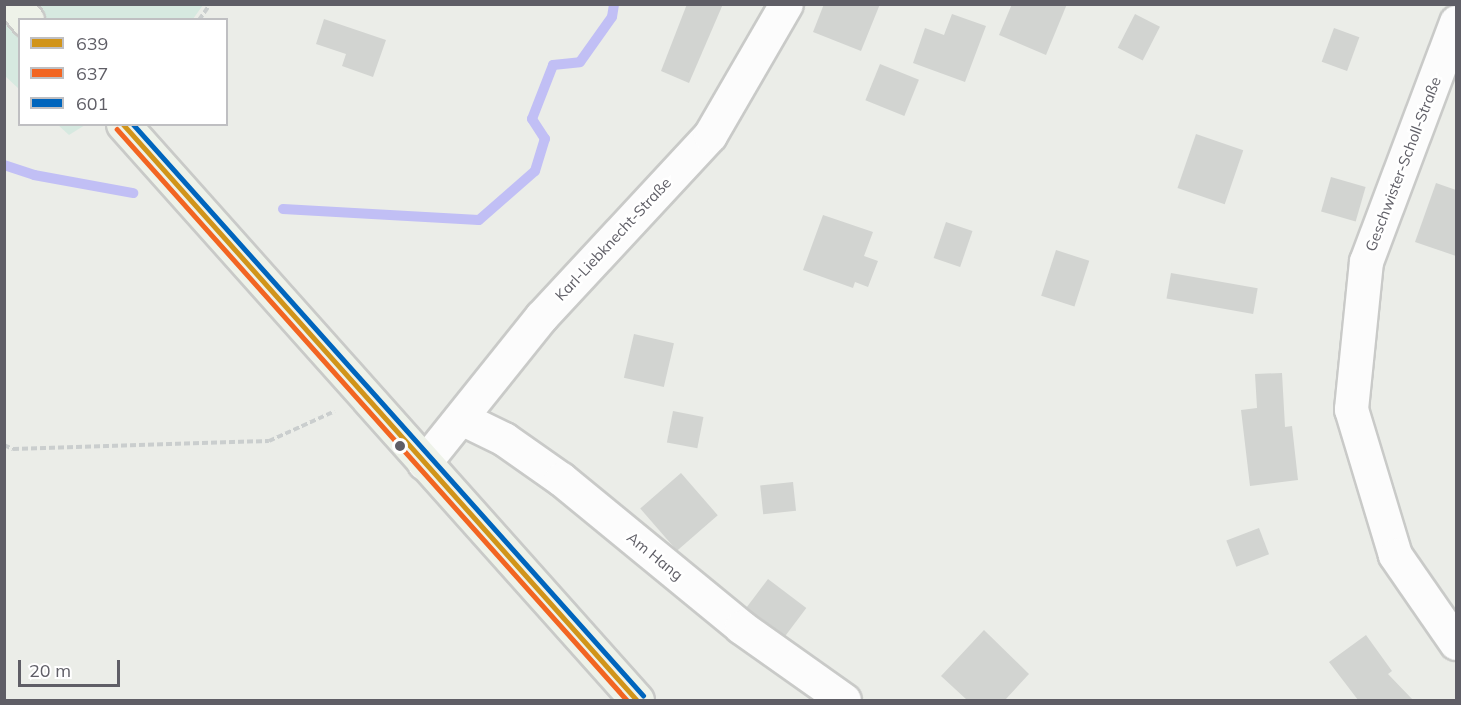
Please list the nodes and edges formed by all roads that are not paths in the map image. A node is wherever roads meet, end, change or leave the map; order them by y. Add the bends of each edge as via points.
1 (14, 4) edge
2 (786, 4) edge
3 (25, 18) edge
4 (1456, 22) edge
5 (125, 126) edge
6 (461, 418) junction
7 (424, 463) junction
8 (1456, 643) edge
9 (637, 700) edge
10 (844, 700) edge

1 - 3 main road
2 - 6 street, Karl-Liebknecht-Straße via 710,135 541,317
4 - 8 street, Geschwister-Scholl-Straße via 1366,261 1351,409 1395,555
5 - 7 main road
6 - 7 street, Karl-Liebknecht-Straße
6 - 10 street, Am Hang via 504,439 561,479 741,627
7 - 9 main road

